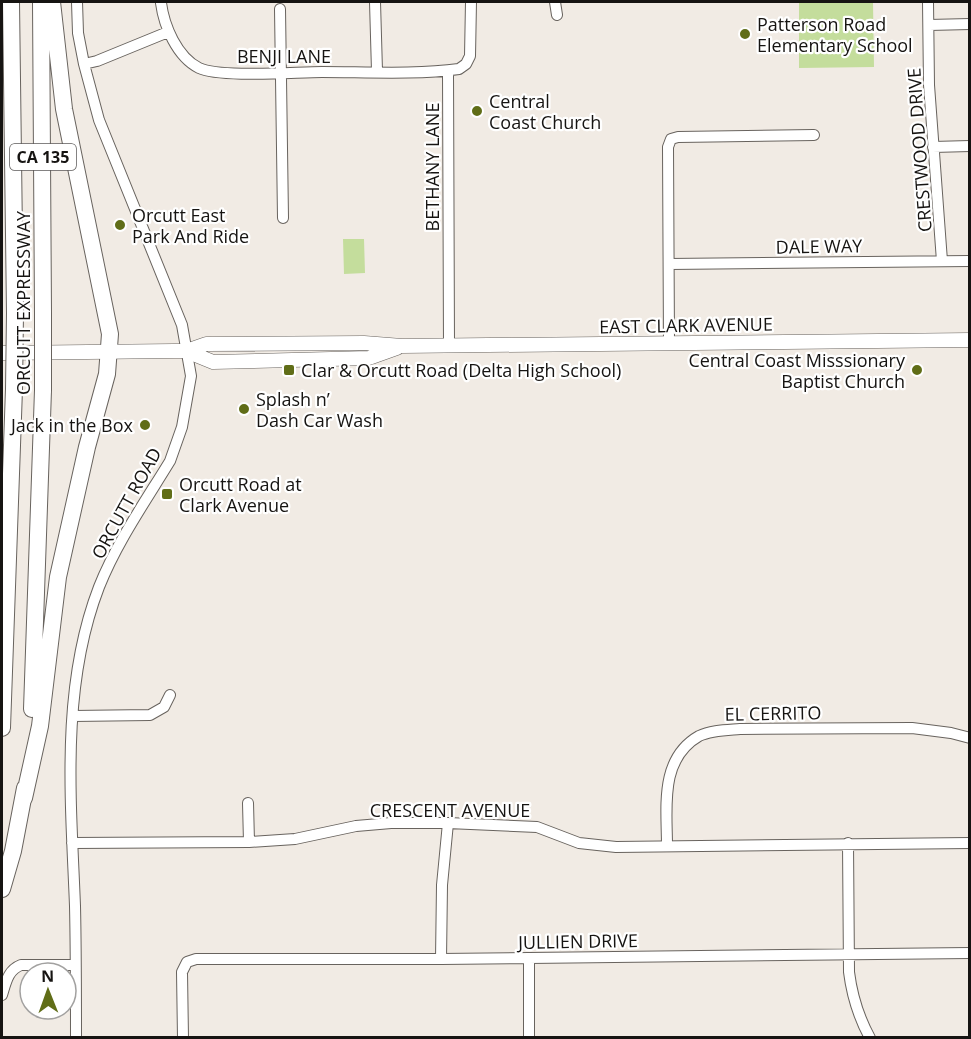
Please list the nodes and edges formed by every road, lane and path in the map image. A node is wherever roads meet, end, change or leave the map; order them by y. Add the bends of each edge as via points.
1 (11, 2) edge
2 (41, 2) edge
3 (52, 2) edge
4 (77, 2) edge
5 (375, 2) edge
6 (471, 2) edge
7 (555, 2) edge
8 (928, 2) edge
9 (161, 3) dead end
10 (280, 9) dead end
11 (557, 15) dead end
12 (969, 24) edge
13 (929, 25) junction
14 (168, 32) junction
15 (84, 64) junction
16 (448, 70) junction
17 (377, 71) junction
18 (281, 72) junction
19 (814, 135) dead end
20 (969, 146) edge
21 (933, 147) junction
22 (283, 218) dead end
23 (942, 261) junction
24 (969, 261) edge
25 (669, 264) junction
26 (969, 340) edge
27 (669, 343) junction
28 (449, 346) junction
29 (186, 351) junction
30 (110, 352) junction
31 (2, 353) edge
32 (171, 695) dead end
33 (73, 716) junction
34 (2, 728) edge
35 (969, 738) edge
36 (24, 798) junction
37 (248, 803) dead end
38 (448, 823) junction
39 (249, 842) junction
40 (72, 843) junction
41 (848, 843) junction
42 (969, 843) edge
43 (667, 846) junction
44 (2, 890) edge
45 (849, 953) junction
46 (969, 953) edge
47 (529, 958) junction
48 (441, 959) junction
49 (75, 961) edge
50 (18, 966) edge
51 (2, 995) edge
52 (76, 1021) edge
53 (868, 1037) edge
54 (76, 1038) edge
55 (183, 1038) edge
56 (529, 1038) edge

1 - 34 highway, ORCUTT EXPRESSWAY / CA 135, bridge via 15,313
2 - 36 highway, ORCUTT EXPRESSWAY / CA 135, bridge via 43,390 31,726
3 - 30 highway via 64,109 110,334
4 - 15 street, ORCUTT ROAD
5 - 17 street
6 - 16 street via 470,56 459,69
7 - 11 street
8 - 13 street, CRESTWOOD DRIVE
9 - 14 street, BENJI LANE
10 - 18 street
12 - 13 street
13 - 21 street, CRESTWOOD DRIVE
14 - 15 street
14 - 18 street, BENJI LANE via 191,63 206,71
15 - 29 street, ORCUTT ROAD via 99,120 182,326
16 - 17 street, BENJI LANE
16 - 28 street, BETHANY LANE
17 - 18 street, BENJI LANE
18 - 22 street
19 - 25 street via 671,139
20 - 21 street
21 - 23 street, CRESTWOOD DRIVE
23 - 24 street, DALE WAY
23 - 25 street, DALE WAY
25 - 27 street
26 - 27 main road, EAST CLARK AVENUE
27 - 28 main road, EAST CLARK AVENUE
28 - 29 main road, EAST CLARK AVENUE via 206,344
29 - 30 main road, EAST CLARK AVENUE
29 - 33 street, ORCUTT ROAD via 190,376 177,444 99,588 79,659
30 - 31 main road, EAST CLARK AVENUE
30 - 36 highway via 58,577 40,726
32 - 33 street via 164,707 150,715
33 - 40 street, ORCUTT ROAD
35 - 43 street, EL CERRITO via 912,728 740,729 700,736 685,747 671,768
36 - 44 highway, ORCUTT EXPRESSWAY / CA 135
37 - 39 street
38 - 39 street, CRESCENT AVENUE via 356,826 296,839
38 - 43 street, CRESCENT AVENUE via 537,826 579,843 616,847
38 - 48 street
39 - 40 street, CRESCENT AVENUE
40 - 49 street, ORCUTT ROAD
41 - 42 street, CRESCENT AVENUE
41 - 43 street, CRESCENT AVENUE
41 - 45 street
45 - 46 street, JULLIEN DRIVE
45 - 47 street, JULLIEN DRIVE
45 - 53 street via 851,992
47 - 48 street, JULLIEN DRIVE
47 - 56 street
48 - 55 street, JULLIEN DRIVE via 196,959 187,962 182,972
50 - 51 street via 9,975
52 - 54 street, ORCUTT ROAD

